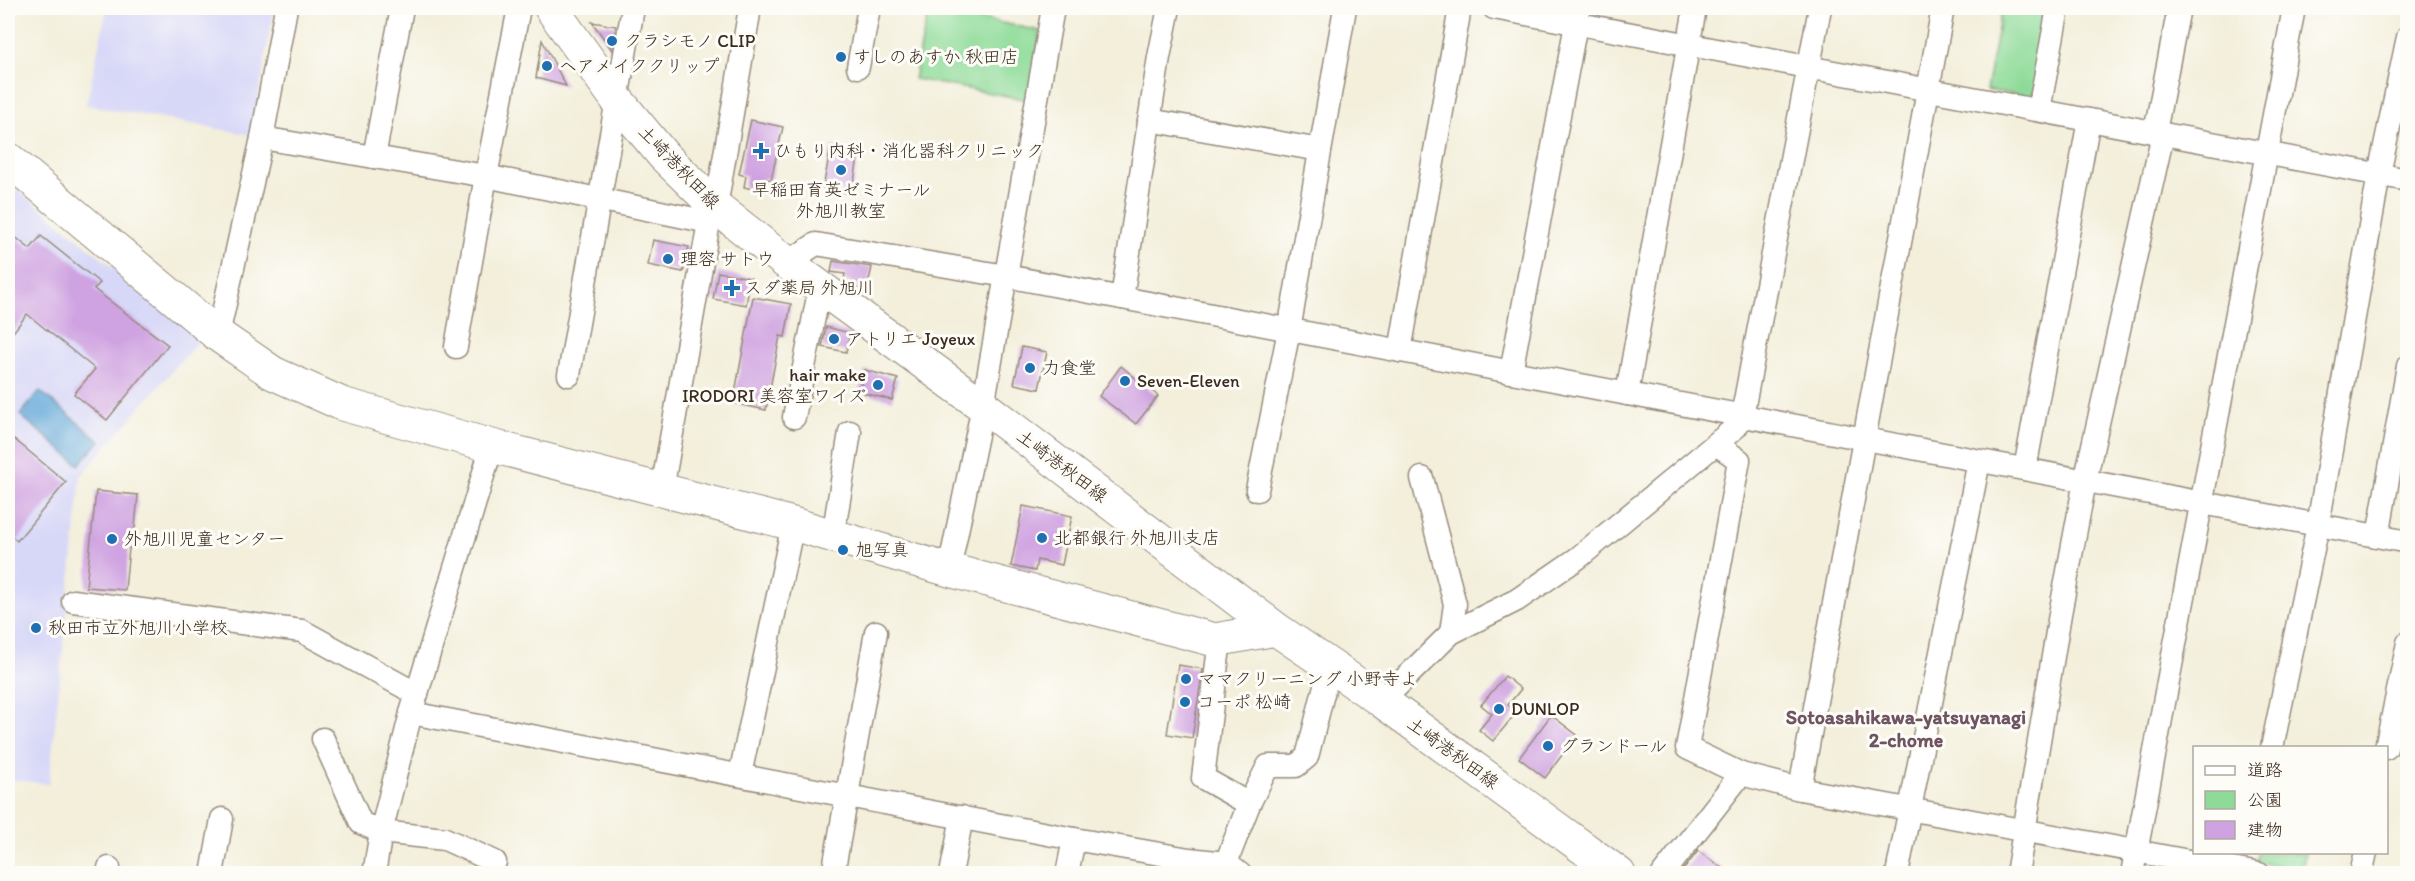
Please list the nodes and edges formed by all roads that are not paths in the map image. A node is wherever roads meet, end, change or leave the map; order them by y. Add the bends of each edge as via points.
1 (286, 8) edge
2 (402, 8) edge
3 (519, 8) edge
4 (551, 8) edge
5 (633, 8) edge
6 (750, 8) edge
7 (869, 8) edge
8 (1053, 8) edge
9 (1169, 8) edge
10 (1345, 8) edge
11 (1460, 8) edge
12 (1494, 8) edge
13 (1695, 8) edge
14 (1820, 8) edge
15 (1943, 8) edge
16 (2058, 8) edge
17 (2179, 8) edge
18 (2294, 8) edge
19 (1578, 15) edge
20 (2408, 37) edge
21 (1689, 44) junction
22 (1809, 67) junction
23 (858, 68) dead end
24 (1928, 90) junction
25 (618, 101) junction
26 (2040, 110) junction
27 (1149, 120) junction
28 (2090, 120) junction
29 (2159, 133) junction
30 (262, 138) junction
31 (1320, 150) junction
32 (2266, 153) junction
33 (374, 157) junction
34 (8, 159) edge
35 (2379, 174) junction
36 (486, 176) junction
37 (2408, 180) edge
38 (601, 200) junction
39 (712, 214) junction
40 (787, 263) junction
41 (1006, 276) junction
42 (820, 287) junction
43 (1122, 298) junction
44 (1289, 330) junction
45 (218, 335) junction
46 (456, 347) dead end
47 (1400, 351) junction
48 (2408, 366) edge
49 (1511, 372) junction
50 (569, 375) dead end
51 (1627, 394) junction
52 (983, 406) junction
53 (1742, 416) junction
54 (794, 417) dead end
55 (850, 432) dead end
56 (1863, 439) junction
57 (1716, 444) junction
58 (492, 446) junction
59 (1979, 461) junction
60 (2025, 469) junction
61 (1422, 478) dead end
62 (2085, 481) junction
63 (662, 490) junction
64 (1257, 490) dead end
65 (2201, 503) junction
66 (793, 524) junction
67 (2318, 525) junction
68 (833, 536) junction
69 (2378, 536) junction
70 (2408, 542) edge
71 (949, 570) junction
72 (73, 601) dead end
73 (1275, 629) junction
74 (876, 632) dead end
75 (1451, 633) junction
76 (1220, 639) junction
77 (2408, 643) edge
78 (1330, 666) junction
79 (1382, 701) junction
80 (414, 703) junction
81 (323, 739) dead end
82 (2272, 746) edge
83 (2386, 746) edge
84 (1741, 774) junction
85 (740, 775) junction
86 (1800, 789) junction
87 (847, 795) junction
88 (1249, 804) junction
89 (1910, 810) junction
90 (962, 817) junction
91 (222, 819) dead end
92 (2024, 830) junction
93 (381, 831) junction
94 (1074, 839) junction
95 (2136, 851) junction
96 (2366, 854) edge
97 (495, 862) dead end
98 (1188, 866) edge
99 (1234, 868) edge
100 (2250, 868) edge
101 (212, 873) edge
102 (374, 873) edge
103 (833, 873) edge
104 (951, 873) edge
105 (1067, 873) edge
106 (1619, 873) edge
107 (1663, 873) edge
108 (1897, 873) edge
109 (2017, 873) edge
110 (2132, 873) edge
111 (2361, 873) edge

1 - 30 street
2 - 33 street
3 - 36 street
4 - 25 main road, 土崎港秋田線
5 - 25 street
6 - 39 street
7 - 23 street
8 - 41 street
9 - 27 street
10 - 31 street
11 - 47 street
12 - 19 street
13 - 21 street
14 - 22 street
15 - 24 street
16 - 26 street
17 - 29 street
18 - 32 street
19 - 21 street
19 - 49 street
20 - 35 street
21 - 22 street
21 - 51 street
22 - 24 street
22 - 53 street
24 - 26 street
24 - 56 street
25 - 38 street
25 - 39 main road, 土崎港秋田線
26 - 28 street
27 - 31 street
27 - 43 street
28 - 29 street
28 - 60 street
29 - 32 street
29 - 62 street
30 - 33 street
30 - 45 street
31 - 44 street
32 - 35 street
32 - 65 street
33 - 36 street
34 - 45 main road
35 - 37 street
35 - 67 street
36 - 38 street
36 - 46 street
38 - 39 street
38 - 50 street
39 - 40 main road, 土崎港秋田線
39 - 63 street
40 - 41 street via 816,244
40 - 42 main road, 土崎港秋田線
41 - 43 street
41 - 52 street
42 - 52 main road, 土崎港秋田線
42 - 54 street
43 - 44 street
44 - 47 street
44 - 64 street
45 - 58 main road via 273,373 342,404
47 - 49 street
48 - 69 street
49 - 51 street
51 - 53 street
52 - 71 street
52 - 73 main road, 土崎港秋田線
53 - 56 street
53 - 57 street via 1736,427
55 - 68 street
56 - 59 street
56 - 86 street
57 - 75 street via 1578,558 1517,600
57 - 84 street via 1739,459 1688,748
58 - 63 main road
58 - 80 street
59 - 60 street
59 - 89 street
60 - 62 street
61 - 75 street via 1455,604
62 - 65 street
62 - 92 street
63 - 66 main road
65 - 67 street
65 - 95 street
66 - 68 main road
66 - 85 street
67 - 69 street
67 - 82 street
68 - 71 main road
69 - 70 street
71 - 76 main road
72 - 80 street via 302,632
73 - 76 main road
73 - 78 main road, 土崎港秋田線
74 - 87 street
75 - 79 street
76 - 88 street via 1203,778
77 - 83 street
78 - 79 main road, 土崎港秋田線
78 - 88 street via 1308,757 1296,766 1268,766
79 - 106 main road, 土崎港秋田線
80 - 85 street
80 - 93 street
81 - 93 street via 361,823
84 - 86 street
84 - 107 street
85 - 87 street
86 - 89 street
87 - 90 street
87 - 103 street
88 - 99 street
89 - 92 street
89 - 108 street
90 - 94 street
90 - 104 street
91 - 101 street
92 - 95 street
92 - 109 street
93 - 97 street via 445,839
93 - 102 street
94 - 98 street
94 - 105 street
95 - 100 street
95 - 110 street
96 - 111 street
98 - 99 street

